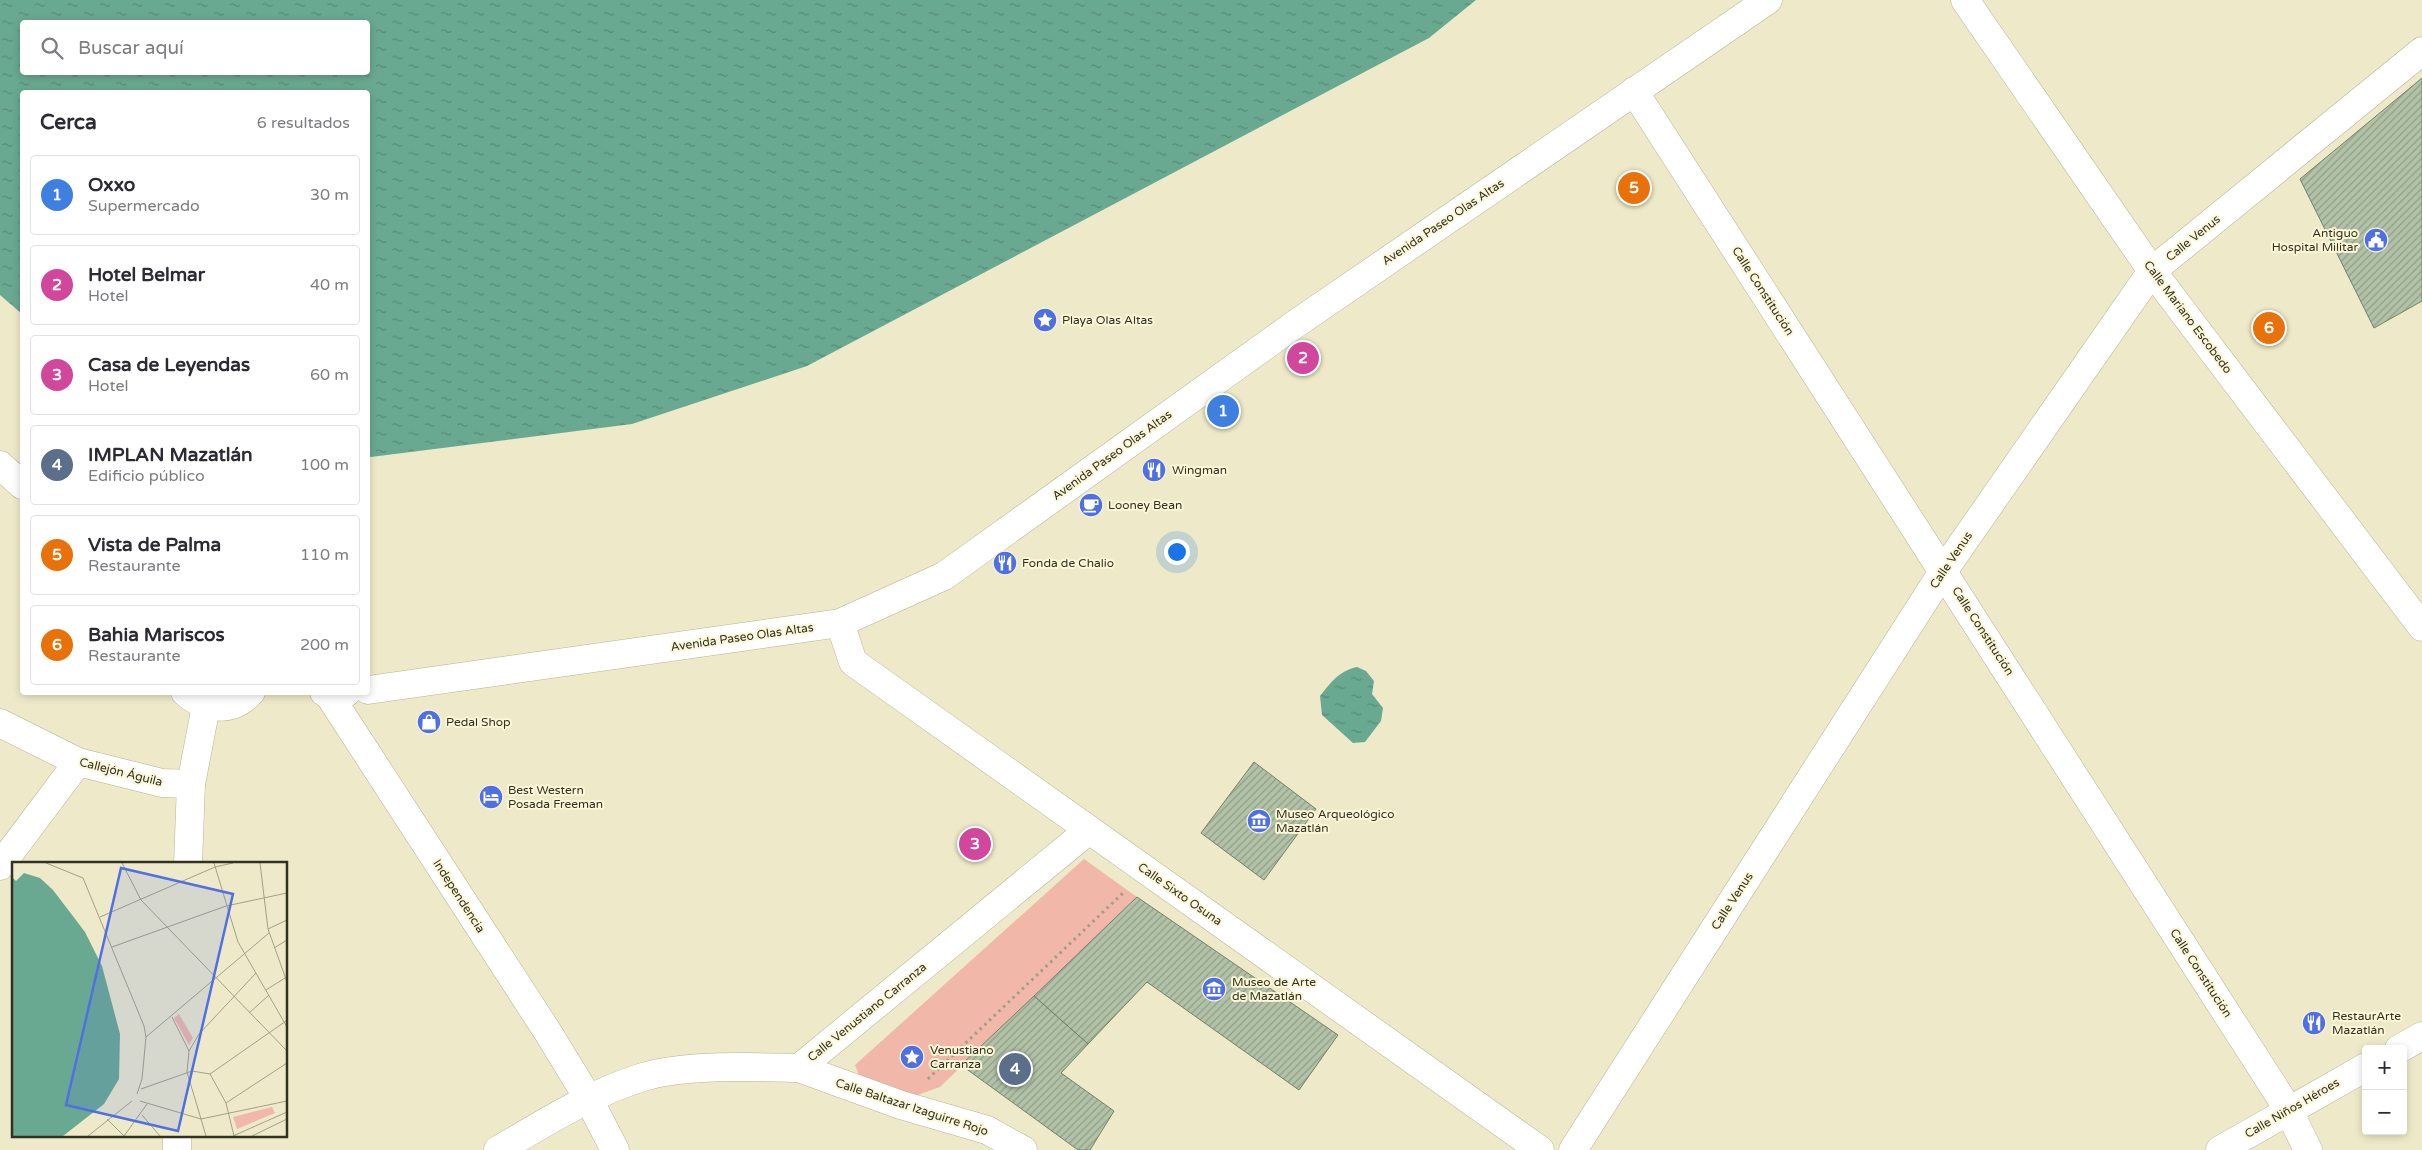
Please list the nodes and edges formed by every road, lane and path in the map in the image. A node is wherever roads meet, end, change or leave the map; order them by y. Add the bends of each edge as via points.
1 (1768, 0) edge
2 (1965, 0) edge
3 (2422, 51) edge
4 (1634, 92) junction
5 (2152, 271) junction
6 (0, 465) edge
7 (20, 483) edge
8 (1944, 570) junction
9 (840, 623) junction
10 (2422, 627) edge
11 (370, 690) edge
12 (248, 695) edge
13 (334, 695) edge
14 (195, 699) edge
15 (0, 723) edge
16 (78, 762) junction
17 (191, 784) junction
18 (1089, 830) junction
19 (188, 862) edge
20 (0, 866) edge
21 (1146, 870) junction
22 (2422, 1036) edge
23 (2406, 1045) edge
24 (799, 1068) junction
25 (2362, 1069) edge
26 (588, 1098) junction
27 (901, 1105) junction
28 (2288, 1109) junction
29 (498, 1150) edge
30 (615, 1150) edge
31 (1023, 1150) edge
32 (1540, 1150) edge
33 (1573, 1150) edge
34 (2220, 1150) edge
35 (2308, 1150) edge

1 - 4 street, Avenida Paseo Olas Altas
2 - 5 street, Calle Mariano Escobedo
3 - 5 street, Calle Venus
4 - 8 street, Calle Constitución
4 - 9 street, Avenida Paseo Olas Altas via 1302,320 944,576
5 - 8 street, Calle Venus
5 - 10 street, Calle Mariano Escobedo
6 - 7 street
8 - 28 street, Calle Constitución
8 - 33 street, Calle Venus
9 - 11 street, Avenida Paseo Olas Altas
9 - 18 street, Calle Sixto Osuna via 853,662
12 - 14 street via 225,708
13 - 26 street, Independencia
14 - 17 street
15 - 16 street, Callejón Águila
16 - 17 street, Callejón Águila via 162,783
16 - 20 street
17 - 19 street
18 - 21 street, Calle Sixto Osuna
18 - 24 street, Calle Venustiano Carranza
21 - 27 path
21 - 32 street, Calle Sixto Osuna
22 - 23 street
24 - 26 street, Calle Venustiano Carranza via 747,1067 645,1076
24 - 27 street, Calle Baltazar Izaguirre Rojo
25 - 28 street, Calle Niños Héroes
26 - 29 street, Calle Venustiano Carranza
26 - 30 street, Independencia
27 - 31 street, Calle Baltazar Izaguirre Rojo via 987,1130
28 - 34 street, Calle Niños Héroes
28 - 35 street, Calle Constitución

